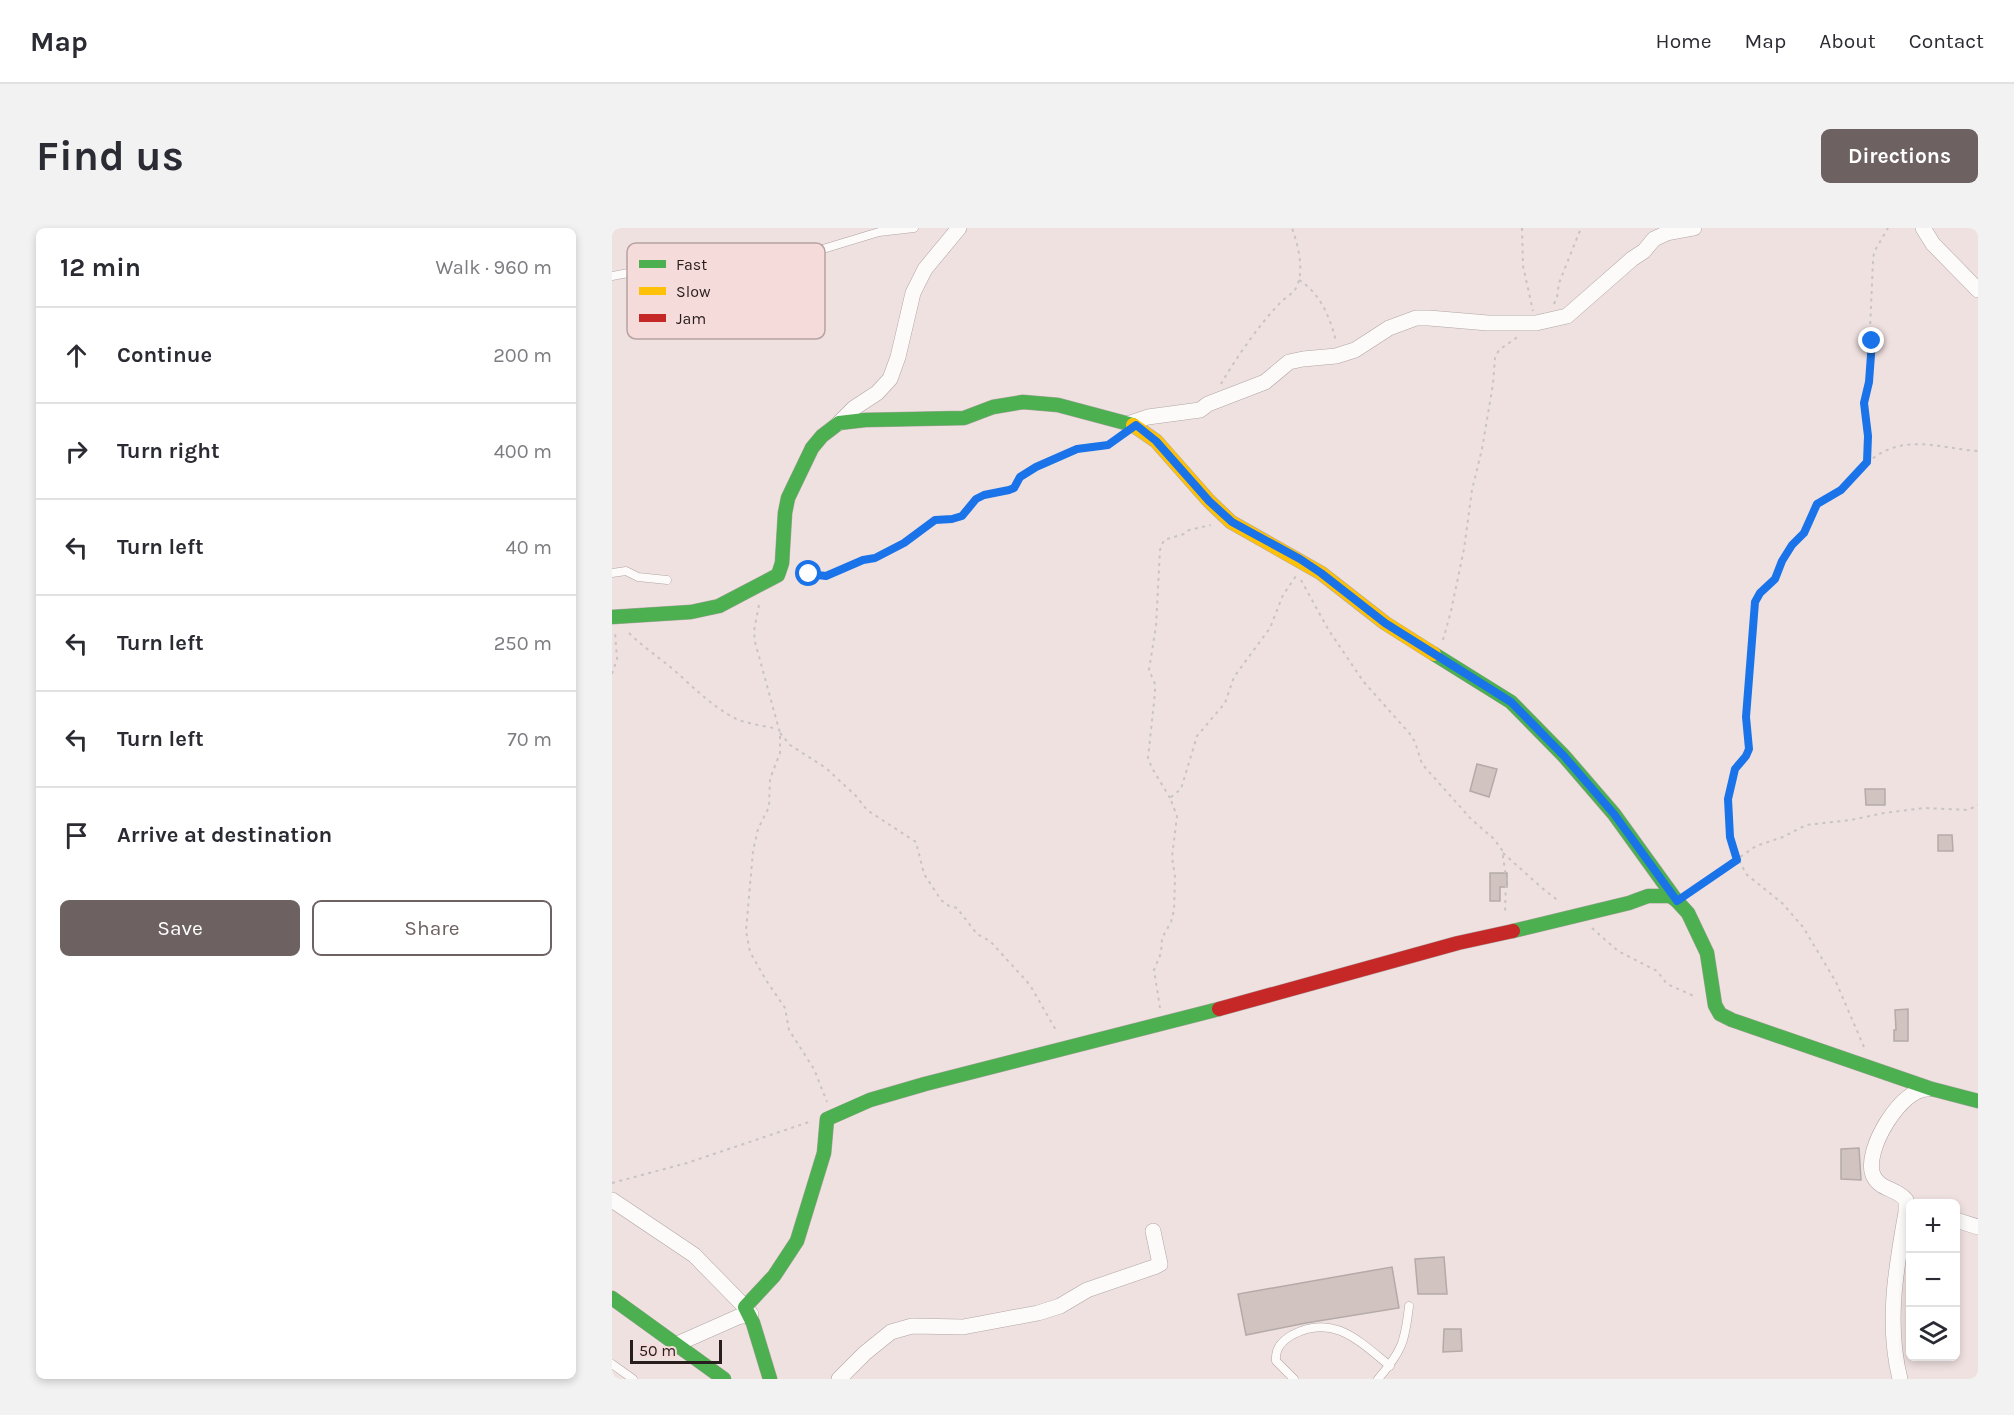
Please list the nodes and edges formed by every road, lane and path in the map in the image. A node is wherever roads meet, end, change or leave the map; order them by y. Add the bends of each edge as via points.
1 (914, 228) edge
2 (959, 228) edge
3 (1292, 228) edge
4 (1522, 228) edge
5 (1581, 228) edge
6 (1694, 228) edge
7 (1888, 228) edge
8 (1923, 228) edge
9 (825, 248) edge
10 (627, 273) edge
11 (612, 276) edge
12 (1299, 280) junction
13 (1978, 290) edge
14 (1535, 318) junction
15 (1336, 356) junction
16 (1220, 384) dead end
17 (839, 423) junction
18 (1130, 423) junction
19 (1119, 436) dead end
20 (1978, 451) edge
21 (1867, 462) junction
22 (1232, 522) junction
23 (612, 573) edge
24 (771, 578) junction
25 (667, 580) dead end
26 (613, 622) edge
27 (627, 632) dead end
28 (1438, 657) junction
29 (612, 674) edge
30 (778, 729) junction
31 (780, 733) junction
32 (1170, 798) junction
33 (1978, 805) edge
34 (1503, 853) junction
35 (1737, 860) junction
36 (1676, 901) junction
37 (1577, 915) junction
38 (1506, 932) junction
39 (1699, 998) dead end
40 (1162, 1024) junction
41 (1067, 1048) junction
42 (1868, 1067) junction
43 (1932, 1089) junction
44 (1978, 1101) edge
45 (830, 1117) junction
46 (612, 1183) edge
47 (1907, 1199) edge
48 (612, 1200) edge
49 (1906, 1212) edge
50 (1960, 1221) edge
51 (1978, 1227) edge
52 (1153, 1231) dead end
53 (612, 1298) edge
54 (1409, 1306) dead end
55 (748, 1311) junction
56 (677, 1344) junction
57 (612, 1364) edge
58 (1390, 1366) junction
59 (633, 1379) edge
60 (724, 1379) edge
61 (770, 1379) edge
62 (839, 1379) edge
63 (1294, 1379) edge
64 (1378, 1379) edge
65 (1900, 1379) edge

1 - 9 lane via 879,232
2 - 17 street via 925,269 912,293 890,379
3 - 12 path via 1299,255
4 - 14 path via 1523,266
5 - 14 path via 1554,304
6 - 14 street via 1659,235 1567,316
7 - 21 path via 1873,261 1873,349 1864,411
8 - 13 street via 1933,244
10 - 11 lane
12 - 15 path via 1311,287 1323,304 1333,330
12 - 16 path via 1296,289 1278,305
14 - 15 street via 1488,323 1416,318
14 - 28 path via 1495,358 1464,549
15 - 18 street via 1289,362 1265,382 1200,410
17 - 18 main road via 964,418 993,407 1023,402 1058,405
17 - 24 main road via 812,448 788,498 782,563
18 - 22 main road via 1156,441
19 - 24 path via 1108,445 1077,449 1036,467 1020,477 1014,488 976,499 962,516 935,520 875,558 826,576 794,573
20 - 21 path via 1908,443 1892,446
21 - 35 path via 1841,490 1817,504 1775,579 1755,602 1746,717 1749,749 1735,769 1728,799 1730,837
22 - 28 main road via 1321,573 1385,623
22 - 32 path via 1189,530 1164,540 1160,550 1149,670 1155,693 1148,758
23 - 25 lane via 626,571 638,577
24 - 26 main road via 719,606
24 - 30 path via 759,600 754,642
26 - 29 path via 616,659
27 - 30 path via 729,715
28 - 36 main road via 1511,702 1564,756 1630,834
30 - 31 path
31 - 41 path via 826,768 867,810 916,842 924,874 941,900 957,908 977,934 990,941 1030,985
31 - 45 path via 780,753 770,779 769,807 753,850 746,931 750,951 785,1008 789,1030 814,1070
32 - 34 path via 1181,789 1197,736 1225,703 1234,677 1270,628 1283,595 1298,572 1328,629 1363,681 1410,734 1422,764
32 - 40 path via 1177,816 1172,857 1174,910 1154,970
33 - 35 path via 1968,810 1924,808 1806,825 1756,846
34 - 37 path
34 - 38 path
35 - 36 path
35 - 42 path via 1746,874 1792,914 1820,953 1858,1031
36 - 37 main road via 1670,896 1648,896
36 - 42 main road via 1692,920 1707,953 1715,1005 1720,1014
37 - 38 main road
37 - 39 path via 1618,951 1657,971 1667,984
38 - 40 main road
40 - 41 main road
41 - 45 main road via 870,1100
42 - 43 main road
43 - 44 main road
43 - 47 street via 1922,1088 1905,1099 1872,1153 1877,1181
45 - 46 path
45 - 55 main road via 824,1153 796,1241
48 - 55 street via 694,1255
49 - 65 street via 1892,1318
50 - 51 street
52 - 62 street via 1160,1258 1160,1264 1154,1267 1087,1290 1060,1306 1038,1313 963,1327 912,1326 891,1332
53 - 56 main road
54 - 58 lane via 1400,1352
55 - 56 street
55 - 61 main road
56 - 60 main road
57 - 59 lane
58 - 63 lane via 1350,1335 1318,1326 1304,1328 1278,1347 1276,1360
58 - 64 lane

